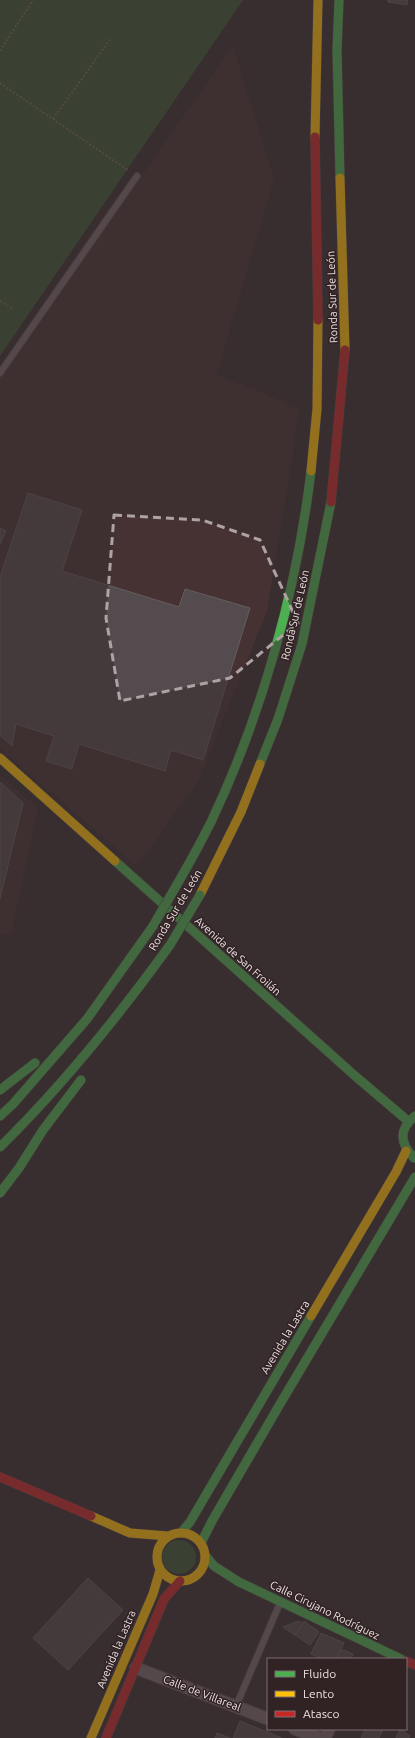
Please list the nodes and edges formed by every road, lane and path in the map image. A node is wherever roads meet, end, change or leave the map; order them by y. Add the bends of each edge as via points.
1 (34, 0) edge
2 (318, 0) edge
3 (339, 0) edge
4 (111, 38) dead end
5 (0, 51) edge
6 (0, 83) edge
7 (54, 119) junction
8 (137, 176) joint
9 (0, 301) edge
10 (13, 309) dead end
11 (0, 373) edge
12 (0, 758) edge
13 (146, 977) junction
14 (87, 1019) junction
15 (119, 1028) dead end
16 (89, 1070) dead end
17 (0, 1090) edge
18 (0, 1116) edge
19 (412, 1118) edge
20 (0, 1147) edge
21 (406, 1151) junction
22 (415, 1159) edge
23 (415, 1177) edge
24 (0, 1193) edge
25 (0, 1477) edge
26 (130, 1533) junction
27 (181, 1533) junction
28 (168, 1536) junction
29 (201, 1543) junction
30 (205, 1555) junction
31 (156, 1558) junction
32 (160, 1570) junction
33 (193, 1578) junction
34 (180, 1581) junction
35 (239, 1582) junction
36 (280, 1601) junction
37 (399, 1658) edge
38 (136, 1668) junction
39 (236, 1706) junction
40 (267, 1719) edge
41 (298, 1730) edge
42 (91, 1738) edge
43 (106, 1738) edge
44 (319, 1738) edge

1 - 5 path
2 - 14 main road, Ronda Sur de León, bridge via 315,66 318,361 314,448 306,525 279,639 243,744 213,818 153,926
3 - 13 main road, Ronda Sur de León, bridge via 337,50 345,351 332,494 321,554 302,644 280,711 241,812 200,895 170,945
4 - 7 path
6 - 7 path
7 - 8 path
8 - 11 lane
9 - 10 path
12 - 19 main road, Avenida de San Froilán via 354,1075
13 - 15 main road
13 - 20 main road, Ronda Sur de León via 68,1076
14 - 17 main road
14 - 18 main road, Ronda Sur de León
16 - 24 main road via 43,1130
19 - 21 main road via 403,1130
21 - 22 main road
21 - 27 main road, Avenida la Lastra via 190,1522
23 - 29 main road via 276,1410
25 - 26 main road
26 - 28 main road
26 - 31 main road
27 - 28 main road
27 - 29 main road via 188,1534
28 - 31 main road via 159,1546
29 - 30 main road
30 - 33 main road via 202,1568
30 - 35 main road, Calle Cirujano Rodríguez via 214,1566
31 - 32 main road
32 - 34 main road via 172,1580
32 - 42 main road, Avenida la Lastra via 153,1594
33 - 34 main road
33 - 35 main road, Calle Cirujano Rodríguez via 210,1577
34 - 38 main road via 164,1599
35 - 36 main road, Calle Cirujano Rodríguez
36 - 37 main road, Calle Cirujano Rodríguez
36 - 39 lane
38 - 39 street, Calle de Villareal
38 - 43 main road
39 - 40 street, Calle de Villareal
41 - 44 street

